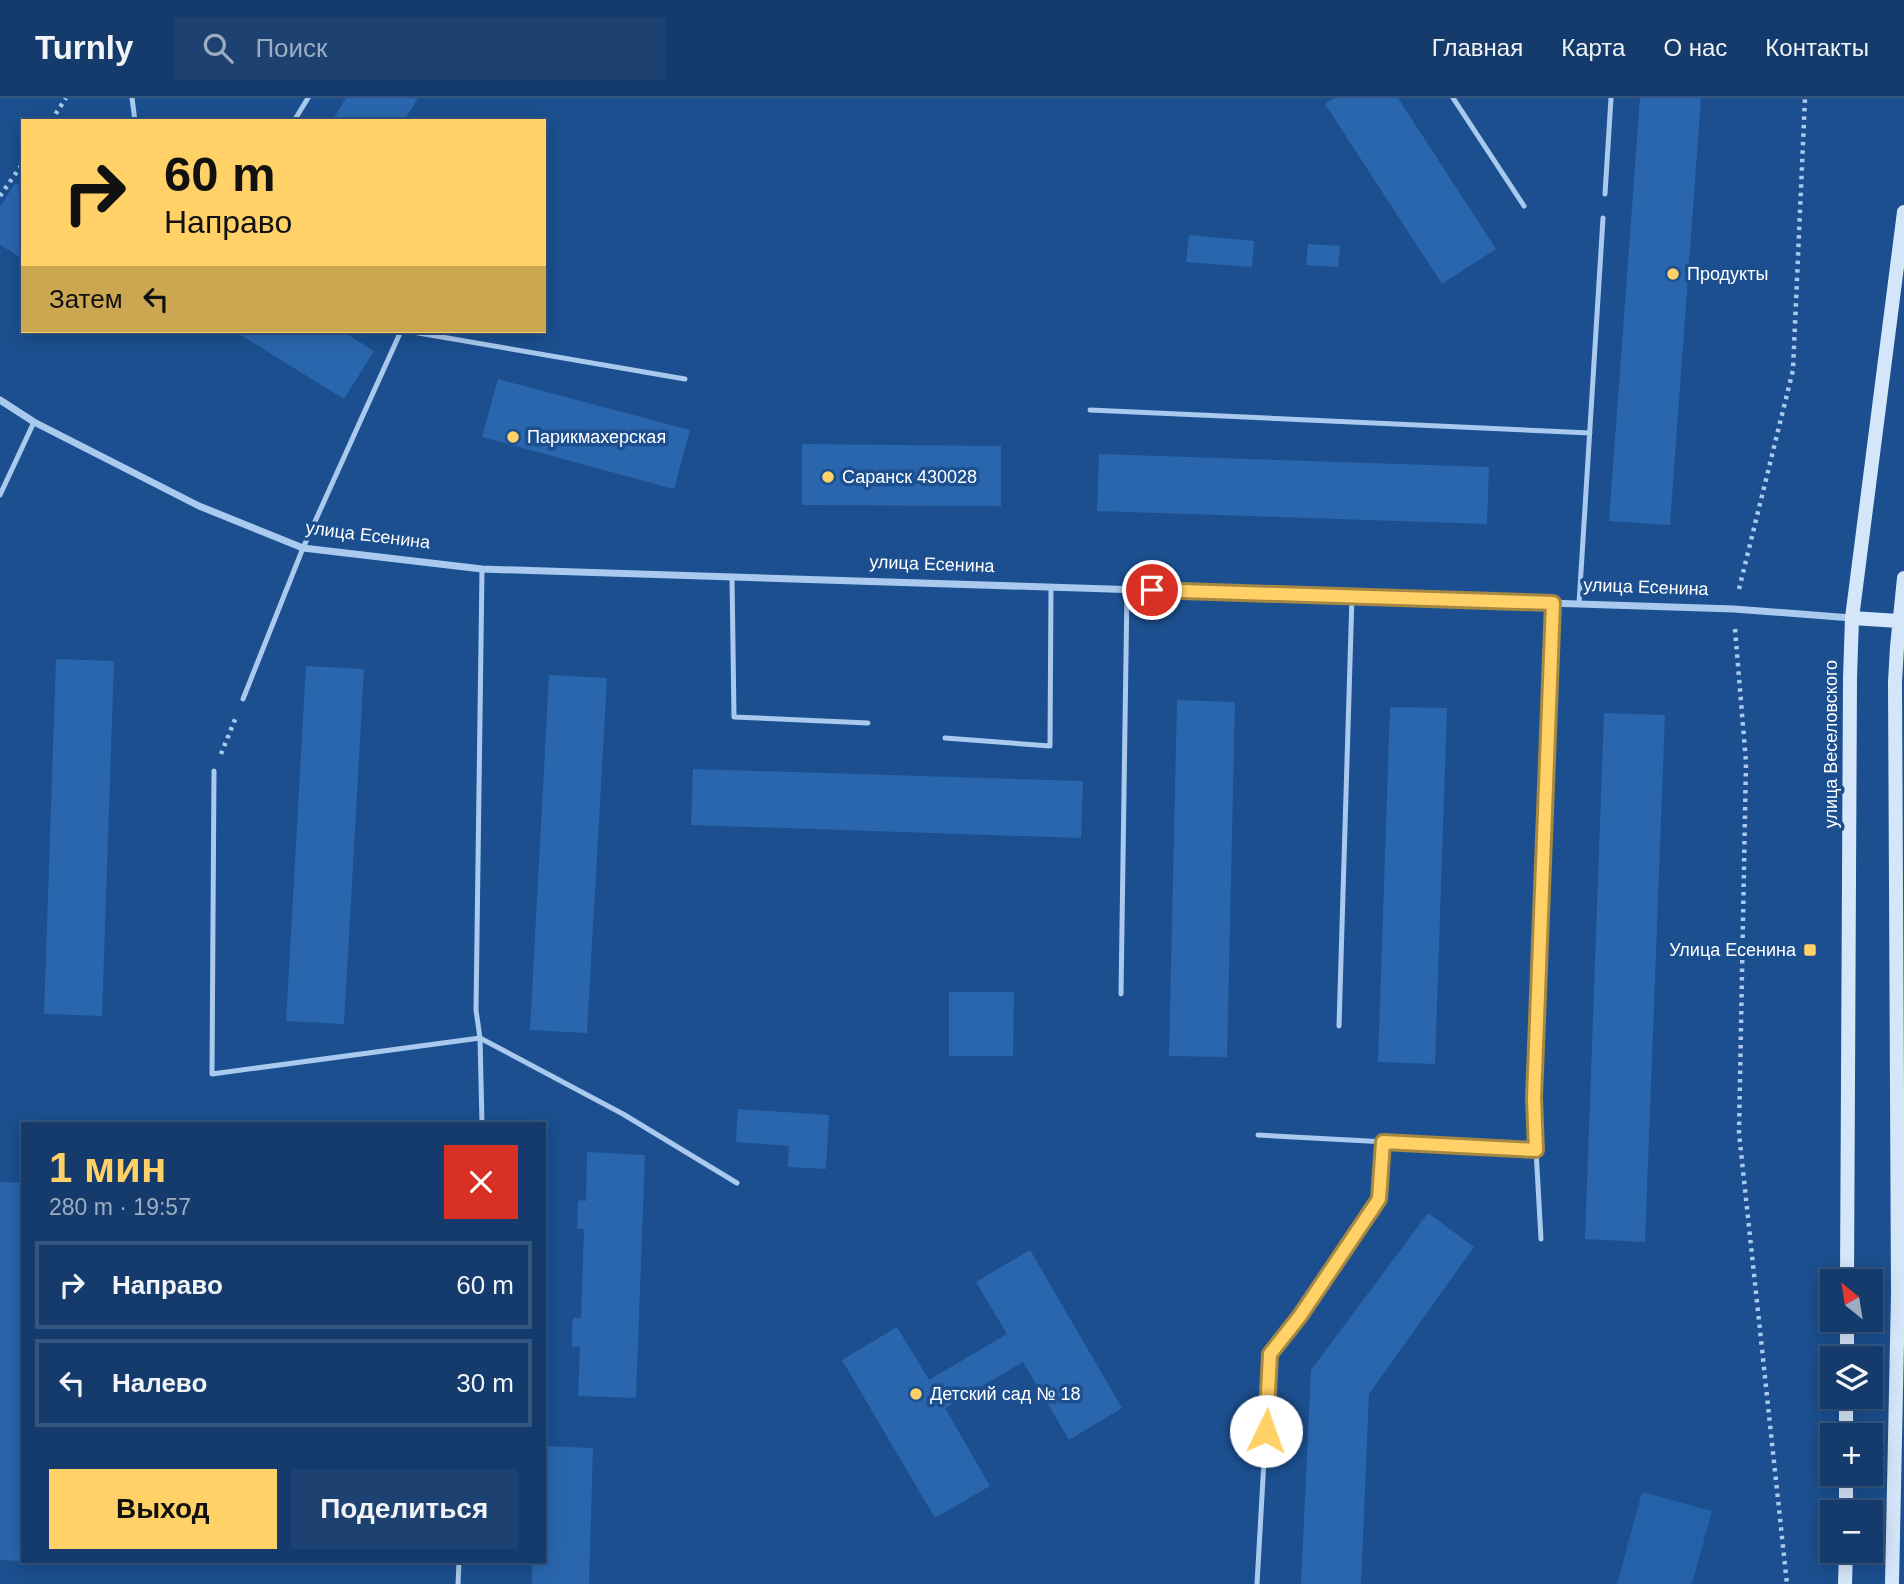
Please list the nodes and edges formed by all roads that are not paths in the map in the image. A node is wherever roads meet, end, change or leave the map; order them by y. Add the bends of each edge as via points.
1 (132, 98) edge
2 (308, 98) edge
3 (1454, 98) edge
4 (1611, 98) edge
5 (135, 119) edge
6 (295, 119) edge
7 (1605, 194) dead end
8 (1524, 206) dead end
9 (1904, 212) edge
10 (1603, 218) dead end
11 (400, 333) edge
12 (419, 333) edge
13 (685, 379) dead end
14 (0, 400) edge
15 (1090, 410) dead end
16 (34, 422) junction
17 (1590, 433) junction
18 (0, 495) edge
19 (303, 548) junction
20 (482, 569) junction
21 (732, 576) junction
22 (1904, 578) edge
23 (1051, 587) junction
24 (1127, 590) junction
25 (1352, 596) junction
26 (1553, 603) junction
27 (1579, 604) junction
28 (1852, 618) junction
29 (1899, 621) junction
30 (1900, 648) edge
31 (243, 699) road end
32 (868, 723) dead end
33 (945, 738) dead end
34 (214, 771) road end
35 (1121, 994) dead end
36 (1339, 1026) dead end
37 (480, 1038) junction
38 (482, 1122) edge
39 (1258, 1135) dead end
40 (1383, 1142) junction
41 (1536, 1150) junction
42 (737, 1182) dead end
43 (1541, 1239) dead end
44 (1847, 1269) edge
45 (1901, 1294) edge
46 (459, 1563) edge
47 (1846, 1563) edge
48 (458, 1584) edge
49 (1257, 1584) edge
50 (1845, 1584) edge
51 (1892, 1584) edge

1 - 5 lane
2 - 6 lane
3 - 8 lane
4 - 7 lane
9 - 28 main road, улица Веселовского
10 - 17 lane
11 - 19 lane
12 - 13 lane
14 - 16 street, улица Есенина
15 - 17 lane
16 - 18 lane
16 - 19 street, улица Есенина via 199,506
17 - 27 lane
19 - 20 street, улица Есенина
19 - 31 lane
20 - 21 street, улица Есенина
20 - 37 lane via 476,1010
21 - 23 street, улица Есенина
21 - 32 lane via 734,717
22 - 29 main road
23 - 24 street, улица Есенина
23 - 33 lane via 1049,746
24 - 25 street, улица Есенина
24 - 35 lane
25 - 26 street, улица Есенина
25 - 36 lane
26 - 27 street, улица Есенина
26 - 41 lane via 1534,1098
27 - 28 street, улица Есенина
28 - 29 main road, улица Есенина
28 - 44 main road, улица Веселовского
29 - 30 main road
30 - 45 main road via 1895,682
34 - 37 lane via 212,1074
37 - 38 lane
37 - 42 lane via 623,1114
39 - 40 lane
40 - 41 lane
40 - 49 lane via 1379,1199 1270,1354
41 - 43 lane
45 - 51 main road
46 - 48 lane
47 - 50 main road

